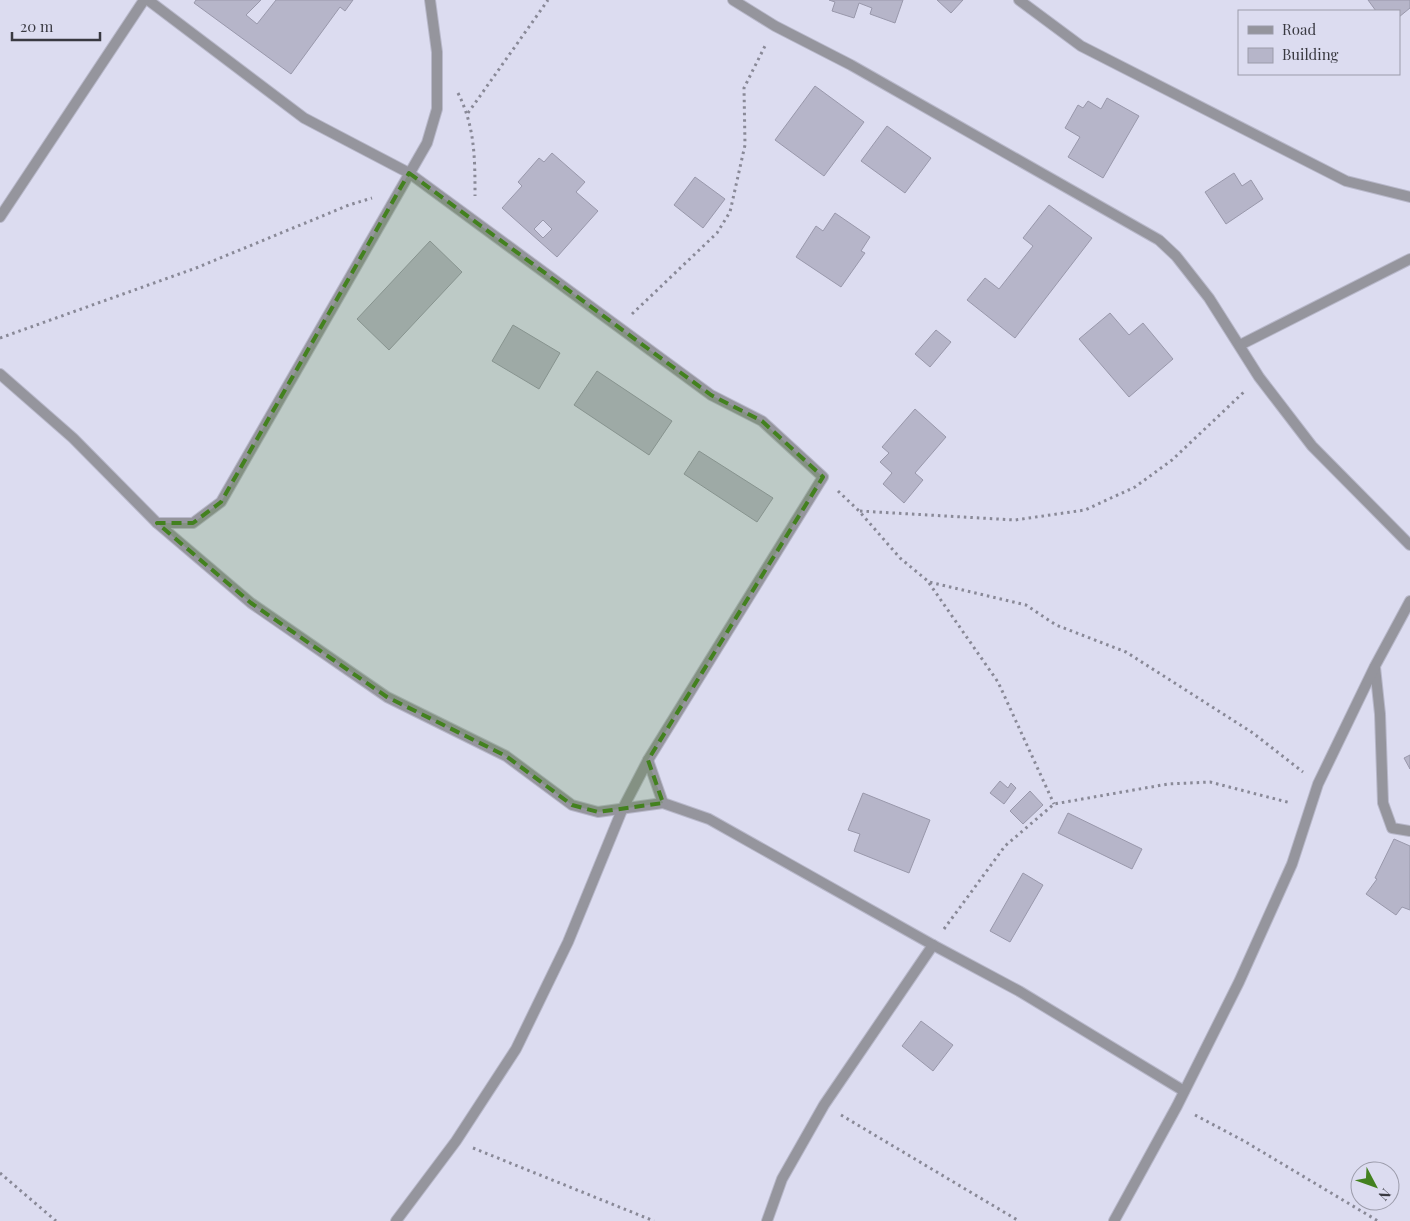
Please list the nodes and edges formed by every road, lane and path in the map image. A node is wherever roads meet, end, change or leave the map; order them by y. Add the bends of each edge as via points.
1 (144, 0) edge
2 (148, 0) edge
3 (430, 0) edge
4 (548, 0) edge
5 (733, 0) edge
6 (1019, 0) edge
7 (775, 26) junction
8 (455, 87) dead end
9 (468, 113) junction
10 (409, 173) junction
11 (399, 190) junction
12 (1410, 197) edge
13 (0, 217) edge
14 (476, 221) junction
15 (1410, 259) edge
16 (620, 327) junction
17 (0, 338) edge
18 (1240, 345) junction
19 (0, 374) edge
20 (1259, 377) junction
21 (823, 477) junction
22 (859, 511) junction
23 (157, 523) junction
24 (1410, 545) edge
25 (929, 582) junction
26 (1410, 601) edge
27 (1375, 666) junction
28 (648, 760) junction
29 (1318, 784) junction
30 (663, 803) junction
31 (1054, 804) junction
32 (1311, 808) junction
33 (622, 810) junction
34 (1410, 831) edge
35 (933, 945) junction
36 (1184, 1091) junction
37 (824, 1105) junction
38 (1177, 1106) junction
39 (456, 1141) junction
40 (0, 1173) edge
41 (56, 1221) edge
42 (396, 1221) edge
43 (654, 1221) edge
44 (767, 1221) edge
45 (1019, 1221) edge
46 (1114, 1221) edge
47 (1378, 1221) edge

1 - 13 street
2 - 10 street via 304,118
3 - 10 street via 437,52 437,109 427,143
4 - 9 path
5 - 7 street
6 - 12 street via 1081,46 1346,181
7 - 16 path via 744,88 745,145 730,212 717,233
7 - 18 street via 851,65 1159,240 1209,298
8 - 9 path
9 - 14 path via 475,153
10 - 11 street
10 - 14 street
11 - 17 path via 349,205 196,268
11 - 23 street via 221,502 193,523
14 - 16 street
15 - 18 street
16 - 21 street via 711,395 762,421
18 - 20 street
19 - 23 street via 73,438
20 - 22 path via 1172,460 1135,487 1085,510 1015,520
20 - 24 street via 1312,446
21 - 22 path
21 - 28 street
22 - 25 path via 900,558
23 - 33 street via 251,603 387,697 506,756 572,805 598,812
25 - 29 path via 1026,605 1056,625 1126,652 1253,733
25 - 31 path via 998,682
26 - 27 street
27 - 29 street
27 - 34 street via 1380,714 1382,803 1392,828
28 - 30 street
28 - 33 street
29 - 32 street
30 - 33 street
30 - 35 street via 709,819
31 - 32 path via 1168,784 1210,782
31 - 35 path via 1006,846
32 - 36 street via 1292,864 1240,982
33 - 39 street via 568,942 516,1049
35 - 36 street via 1019,991
35 - 37 street
36 - 38 street
37 - 44 street via 782,1179
37 - 45 path
38 - 46 street
38 - 47 path via 1244,1141
39 - 42 street
39 - 43 path
40 - 41 path

